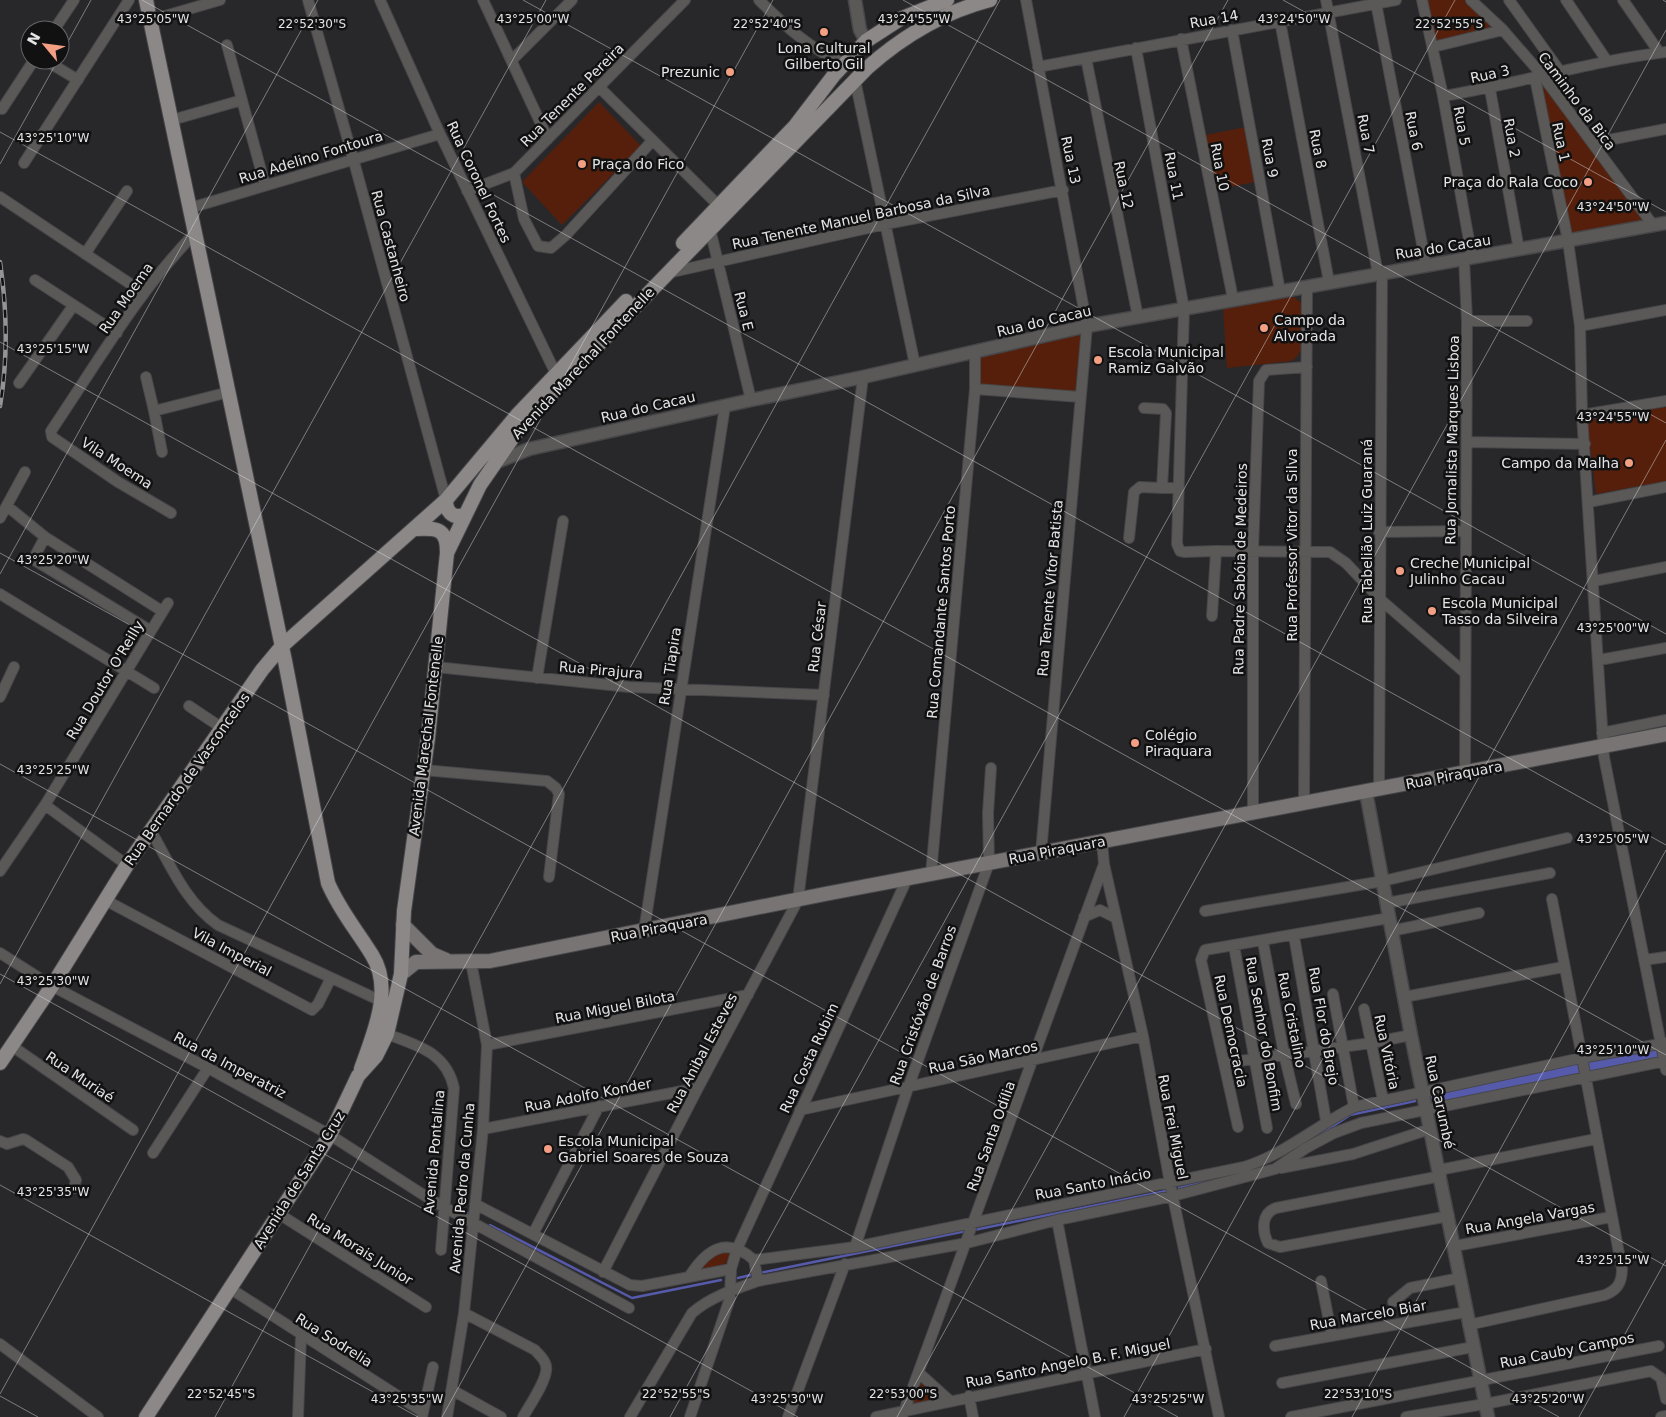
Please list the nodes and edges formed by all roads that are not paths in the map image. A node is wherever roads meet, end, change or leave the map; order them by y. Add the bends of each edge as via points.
1 (74, 0) edge
2 (129, 0) edge
3 (146, 0) edge
4 (220, 0) edge
5 (308, 0) edge
6 (380, 0) edge
7 (483, 0) edge
8 (572, 0) edge
9 (685, 0) edge
10 (758, 0) edge
11 (855, 0) edge
12 (947, 0) edge
13 (990, 0) edge
14 (1026, 0) edge
15 (1326, 0) edge
16 (1396, 0) edge
17 (1422, 0) edge
18 (1471, 0) edge
19 (1509, 0) edge
20 (1566, 0) edge
21 (1623, 0) edge
22 (1376, 4) junction
23 (1330, 12) junction
24 (61, 20) edge
25 (151, 20) junction
26 (1280, 21) junction
27 (1232, 30) junction
28 (1503, 30) junction
29 (907, 36) junction
30 (1181, 39) junction
31 (866, 41) junction
32 (227, 45) dead end
33 (1433, 47) junction
34 (1136, 48) junction
35 (1663, 52) edge
36 (1086, 58) junction
37 (512, 60) junction
38 (1607, 61) junction
39 (843, 63) junction
40 (1038, 67) junction
41 (27, 70) edge
42 (62, 70) edge
43 (1559, 70) junction
44 (1539, 76) junction
45 (78, 80) junction
46 (855, 80) junction
47 (600, 86) junction
48 (1490, 89) junction
49 (1443, 96) junction
50 (242, 100) junction
51 (2, 109) dead end
52 (172, 120) junction
53 (1666, 129) edge
54 (440, 134) junction
55 (548, 139) junction
56 (652, 141) junction
57 (1593, 143) junction
58 (353, 158) junction
59 (24, 164) dead end
60 (514, 173) junction
61 (265, 185) junction
62 (1063, 190) junction
63 (128, 191) dead end
64 (467, 191) junction
65 (0, 197) edge
66 (719, 206) junction
67 (190, 208) junction
68 (886, 224) junction
69 (1660, 224) edge
70 (710, 229) junction
71 (196, 232) junction
72 (1568, 241) junction
73 (1519, 250) junction
74 (85, 254) junction
75 (1468, 258) junction
76 (718, 260) junction
77 (1426, 265) junction
78 (1380, 273) junction
79 (666, 274) junction
80 (35, 280) dead end
81 (1330, 282) junction
82 (1307, 286) junction
83 (1280, 291) junction
84 (144, 293) junction
85 (1233, 299) junction
86 (73, 306) junction
87 (1184, 309) junction
88 (1666, 310) edge
89 (1138, 317) junction
90 (1467, 321) junction
91 (1527, 321) dead end
92 (1087, 326) junction
93 (1580, 326) junction
94 (117, 334) junction
95 (975, 352) junction
96 (915, 365) junction
97 (1307, 367) junction
98 (556, 374) junction
99 (146, 377) dead end
100 (863, 377) junction
101 (19, 383) dead end
102 (974, 389) junction
103 (229, 392) junction
104 (1080, 397) junction
105 (750, 400) junction
106 (1666, 402) edge
107 (724, 406) junction
108 (1144, 408) dead end
109 (154, 411) junction
110 (1582, 415) junction
111 (518, 430) junction
112 (51, 434) joint
113 (1467, 442) junction
114 (1584, 444) junction
115 (529, 450) junction
116 (162, 452) dead end
117 (494, 463) junction
118 (25, 472) dead end
119 (1666, 487) edge
120 (1162, 488) junction
121 (1178, 488) junction
122 (446, 500) junction
123 (1589, 502) junction
124 (7, 506) junction
125 (171, 513) dead end
126 (464, 515) junction
127 (0, 518) edge
128 (563, 521) dead end
129 (415, 529) junction
130 (1465, 531) junction
131 (1379, 532) junction
132 (46, 537) junction
133 (1129, 538) dead end
134 (1216, 551) junction
135 (1253, 551) junction
136 (1305, 551) junction
137 (447, 553) junction
138 (1666, 567) edge
139 (1594, 581) junction
140 (0, 594) edge
141 (1381, 600) junction
142 (1212, 616) dead end
143 (151, 631) junction
144 (282, 646) junction
145 (1666, 648) edge
146 (1599, 660) junction
147 (14, 667) dead end
148 (436, 667) junction
149 (262, 670) junction
150 (127, 672) junction
151 (1464, 672) junction
152 (288, 676) junction
153 (537, 678) junction
154 (154, 688) dead end
155 (680, 690) junction
156 (1, 693) edge
157 (824, 695) junction
158 (189, 706) dead end
159 (1666, 720) edge
160 (222, 728) junction
161 (1666, 734) edge
162 (1602, 740) junction
163 (992, 768) dead end
164 (424, 770) junction
165 (1465, 773) junction
166 (1373, 790) junction
167 (1304, 803) junction
168 (45, 805) junction
169 (1253, 813) junction
170 (150, 830) junction
171 (1567, 838) dead end
172 (1102, 842) junction
173 (1041, 853) junction
174 (989, 863) junction
175 (1104, 864) junction
176 (127, 865) junction
177 (0, 871) edge
178 (1550, 873) dead end
179 (931, 874) junction
180 (549, 877) dead end
181 (906, 879) junction
182 (1383, 881) junction
183 (1552, 899) dead end
184 (105, 900) junction
185 (798, 900) junction
186 (1387, 903) junction
187 (1205, 911) dead end
188 (1479, 913) dead end
189 (1084, 917) junction
190 (1116, 918) junction
191 (1389, 918) junction
192 (403, 926) junction
193 (644, 931) junction
194 (1392, 931) junction
195 (1294, 936) junction
196 (1264, 942) junction
197 (1234, 946) junction
198 (0, 953) edge
199 (1666, 957) edge
200 (1644, 960) junction
201 (447, 961) junction
202 (471, 962) junction
203 (1563, 967) junction
204 (330, 978) junction
205 (401, 978) junction
206 (52, 986) junction
207 (1333, 994) dead end
208 (382, 995) junction
209 (748, 995) junction
210 (1404, 997) junction
211 (1364, 1010) dead end
212 (387, 1034) junction
213 (1142, 1036) junction
214 (1411, 1036) junction
215 (1371, 1043) junction
216 (487, 1045) junction
217 (12, 1046) junction
218 (1342, 1047) junction
219 (1314, 1050) junction
220 (1284, 1054) junction
221 (1664, 1055) edge
222 (1255, 1058) junction
223 (1034, 1060) junction
224 (1581, 1060) junction
225 (0, 1063) edge
226 (1225, 1063) junction
227 (208, 1068) junction
228 (1584, 1075) junction
229 (358, 1076) junction
230 (698, 1088) junction
231 (908, 1088) junction
232 (1384, 1100) junction
233 (1425, 1100) junction
234 (1296, 1104) dead end
235 (599, 1106) junction
236 (1354, 1107) junction
237 (800, 1110) junction
238 (1326, 1121) junction
239 (1238, 1127) dead end
240 (1267, 1128) dead end
241 (483, 1129) junction
242 (1430, 1129) junction
243 (133, 1130) dead end
244 (330, 1135) junction
245 (1596, 1139) junction
246 (0, 1141) edge
247 (153, 1153) dead end
248 (1275, 1169) junction
249 (1440, 1173) junction
250 (74, 1188) dead end
251 (1171, 1189) junction
252 (475, 1204) junction
253 (447, 1208) junction
254 (278, 1214) junction
255 (1449, 1216) junction
256 (1611, 1217) junction
257 (1057, 1220) junction
258 (471, 1221) junction
259 (971, 1231) junction
260 (533, 1234) junction
261 (1454, 1246) junction
262 (854, 1247) junction
263 (737, 1249) junction
264 (441, 1250) dead end
265 (754, 1263) junction
266 (845, 1264) junction
267 (603, 1272) junction
268 (690, 1277) junction
269 (758, 1278) junction
270 (1460, 1278) junction
271 (731, 1279) junction
272 (1320, 1281) dead end
273 (230, 1289) junction
274 (1392, 1302) dead end
275 (426, 1307) dead end
276 (629, 1308) dead end
277 (1466, 1312) junction
278 (464, 1313) junction
279 (1468, 1324) junction
280 (301, 1336) junction
281 (1332, 1336) junction
282 (0, 1344) edge
283 (1275, 1346) dead end
284 (1473, 1346) junction
285 (1659, 1346) dead end
286 (1206, 1349) junction
287 (432, 1367) dead end
288 (919, 1373) junction
289 (1086, 1373) junction
290 (1481, 1382) junction
291 (1282, 1383) dead end
292 (452, 1390) junction
293 (968, 1396) junction
294 (1666, 1399) edge
295 (950, 1401) junction
296 (1487, 1411) edge
297 (423, 1414) edge
298 (902, 1415) edge
299 (1666, 1416) edge
300 (98, 1417) edge
301 (146, 1417) edge
302 (298, 1417) edge
303 (447, 1417) edge
304 (500, 1417) edge
305 (523, 1417) edge
306 (630, 1417) edge
307 (690, 1417) edge
308 (788, 1417) edge
309 (876, 1417) edge
310 (973, 1417) edge
311 (1095, 1417) edge
312 (1219, 1417) edge
313 (1291, 1417) edge
314 (1406, 1417) edge
315 (1661, 1417) edge

1 - 24 street
2 - 45 street
3 - 25 main road
4 - 25 street
5 - 58 street, Rua Castanheiro
6 - 54 street, Rua Coronel Fortes
7 - 37 street
8 - 37 street
9 - 47 street, Rua Tenente Pereira
10 - 39 street via 792,31 819,51
11 - 31 street via 860,30
12 - 31 main road, Avenida Marechal Fontenelle via 900,19
13 - 29 main road, Avenida Marechal Fontenelle via 960,8
14 - 40 street, Rua 13
15 - 23 street, Rua 7
16 - 22 street, Rua 14
17 - 33 street, Rua 5
18 - 28 street, Caminho da Bica
19 - 43 street
20 - 38 street
21 - 35 street
22 - 23 street, Rua 14
22 - 77 street, Rua 6
23 - 26 street, Rua 14
23 - 78 street, Rua 7
25 - 52 main road
26 - 27 street, Rua 14
26 - 81 street, Rua 8
27 - 30 street, Rua 14
27 - 83 street, Rua 9
28 - 33 street
28 - 44 street, Caminho da Bica
29 - 31 main road via 881,48
29 - 46 main road, Avenida Marechal Fontenelle
30 - 34 street, Rua 14
30 - 85 street, Rua 10
31 - 39 main road, Avenida Marechal Fontenelle
32 - 50 street
33 - 49 street, Rua 5
34 - 36 street, Rua 14
34 - 87 street, Rua 11
35 - 38 street
36 - 40 street, Rua 14
36 - 89 street, Rua 12
37 - 55 street
38 - 43 street
39 - 66 main road, Avenida Marechal Fontenelle via 795,126
40 - 62 street, Rua 13
41 - 51 street
42 - 45 street
43 - 44 street
44 - 48 street, Rua 3
44 - 57 street, Caminho da Bica
44 - 72 street, Rua 1
45 - 59 street
46 - 68 street
46 - 70 main road, Avenida Marechal Fontenelle
47 - 55 street, Rua Tenente Pereira
47 - 56 street
48 - 49 street, Rua 3
48 - 73 street, Rua 2
49 - 75 street, Rua 5
50 - 52 street
50 - 61 street
52 - 67 main road
53 - 57 street
54 - 58 street, Rua Adelino Fontoura
54 - 64 street, Rua Coronel Fortes
55 - 60 street, Rua Tenente Pereira
56 - 60 street via 551,248 538,246 529,232
56 - 66 street
57 - 69 street, Caminho da Bica
58 - 61 street, Rua Adelino Fontoura
58 - 122 street, Rua Castanheiro
60 - 64 street, Rua Tenente Pereira
61 - 67 street, Rua Adelino Fontoura
62 - 68 street, Rua Tenente Manuel Barbosa da Silva
62 - 92 street, Rua 13
63 - 74 street
64 - 98 street, Rua Coronel Fortes
65 - 74 street
66 - 98 main road, Avenida Marechal Fontenelle
67 - 71 main road
68 - 76 street, Rua Tenente Manuel Barbosa da Silva
68 - 96 street
69 - 72 street, Rua do Cacau
70 - 76 street, Rua E
70 - 79 main road, Avenida Marechal Fontenelle
71 - 84 street, Rua Moema
71 - 103 main road
72 - 73 street, Rua do Cacau
72 - 93 street, Rua 1
73 - 75 street, Rua do Cacau
74 - 84 street
75 - 77 street, Rua do Cacau
75 - 90 street, Rua Jornalista Marques Lisboa
76 - 79 street, Rua Tenente Manuel Barbosa da Silva
76 - 105 street, Rua E
77 - 78 street, Rua do Cacau
78 - 81 street, Rua do Cacau
78 - 131 street, Rua Tabelião Luiz Guaraná
79 - 111 main road, Avenida Marechal Fontenelle
80 - 86 street
81 - 82 street, Rua do Cacau
82 - 83 street, Rua do Cacau
82 - 97 street, Rua Professor Vitor da Silva
83 - 85 street, Rua do Cacau
84 - 94 street, Rua Moema
85 - 87 street, Rua do Cacau
86 - 94 street
86 - 101 street
87 - 89 street, Rua do Cacau
87 - 121 street, Rua 11
88 - 93 street
89 - 92 street, Rua do Cacau
90 - 91 street
90 - 113 street, Rua Jornalista Marques Lisboa
92 - 95 street, Rua do Cacau
92 - 104 street, Rua Tenente Vítor Batista
93 - 110 street, Rua 1
94 - 112 street, Rua Moema
95 - 96 street, Rua do Cacau
95 - 102 street, Rua Comandante Santos Porto
96 - 100 street, Rua do Cacau
97 - 135 street, Rua Padre Sabóia de Medeiros via 1266,370 1259,381
97 - 136 street, Rua Professor Vitor da Silva
98 - 122 main road, Avenida Marechal Fontenelle
99 - 109 street
100 - 105 street, Rua do Cacau
100 - 157 street, Rua César
102 - 104 street
102 - 179 street, Rua Comandante Santos Porto
103 - 109 street
103 - 144 main road
104 - 173 street, Rua Tenente Vítor Batista
105 - 107 street, Rua do Cacau
106 - 110 street
107 - 115 street, Rua do Cacau
107 - 155 street, Rua Tiapira
108 - 120 street via 1163,409 1166,413
109 - 116 street
110 - 114 street, Rua 1
111 - 115 street via 522,444
111 - 117 main road, Avenida Marechal Fontenelle
112 - 125 street, Vila Moema via 94,466
113 - 114 street
113 - 130 street, Rua Jornalista Marques Lisboa
114 - 123 street, Rua 1
115 - 117 street, Rua do Cacau
117 - 126 main road, Avenida Marechal Fontenelle
118 - 124 street
119 - 123 street
120 - 121 street
120 - 133 street via 1140,487 1134,492
121 - 134 street, Rua 11 via 1178,548 1185,552
122 - 126 main road via 450,513 458,517
122 - 129 main road, Avenida Marechal Fontenelle
123 - 139 street, Rua 1
124 - 127 street
124 - 132 street
126 - 137 main road, Avenida Marechal Fontenelle
128 - 153 street
129 - 137 main road via 433,528 441,532 447,543
129 - 144 main road, Rua Bernardo de Vasconcelos
130 - 131 street
130 - 151 street, Rua Jornalista Marques Lisboa
131 - 141 street, Rua Tabelião Luiz Guaraná
132 - 143 street via 36,554 36,561
132 - 143 street, Rua Doutor O'Reilly via 165,607
134 - 135 street
134 - 142 street
135 - 136 street
135 - 169 street, Rua Padre Sabóia de Medeiros
136 - 141 street via 1330,552 1337,556
136 - 167 street, Rua Professor Vitor da Silva
137 - 148 main road, Avenida Marechal Fontenelle
138 - 139 street
139 - 146 street, Rua 1
140 - 150 street
141 - 151 street
141 - 166 street, Rua Tabelião Luiz Guaraná
143 - 150 street, Rua Doutor O'Reilly
144 - 149 main road, Rua Bernardo de Vasconcelos
144 - 152 main road
145 - 146 street
146 - 162 street, Rua 1
147 - 156 street
148 - 153 street, Rua Pirajura
148 - 164 main road, Avenida Marechal Fontenelle
149 - 152 main road via 275,668
149 - 160 main road, Rua Bernardo de Vasconcelos
150 - 154 street
150 - 168 street, Rua Doutor O'Reilly
151 - 165 street, Rua Jornalista Marques Lisboa
152 - 208 main road via 328,883 340,909 372,955
153 - 155 street, Rua Pirajura
155 - 157 street, Rua Pirajura
155 - 193 street, Rua Tiapira
157 - 185 street, Rua César
158 - 160 street
159 - 162 street
160 - 170 main road, Rua Bernardo de Vasconcelos
161 - 162 main road, Rua Piraquara
162 - 165 main road, Rua Piraquara
162 - 200 street, Rua 1
163 - 174 street, Rua Cristóvão de Barros via 988,813
164 - 180 street via 552,784 559,794
164 - 192 main road, Avenida Marechal Fontenelle
165 - 166 main road, Rua Piraquara
166 - 167 main road, Rua Piraquara
166 - 182 street, Rua Carumbé
167 - 169 main road, Rua Piraquara
168 - 176 street
168 - 177 street, Rua Doutor O'Reilly
169 - 172 main road, Rua Piraquara
170 - 176 main road, Rua Bernardo de Vasconcelos
170 - 204 street via 189,897 206,917
171 - 182 street
172 - 173 main road, Rua Piraquara
172 - 175 street, Rua Frei Miguel
173 - 174 main road, Rua Piraquara
174 - 179 main road, Rua Piraquara
174 - 231 street, Rua Cristóvão de Barros
175 - 189 street, Rua Santa Odília
175 - 190 street, Rua Frei Miguel
176 - 184 main road, Rua Bernardo de Vasconcelos
178 - 186 street
179 - 181 main road, Rua Piraquara
181 - 185 main road, Rua Piraquara
181 - 237 street, Rua Costa Rubim
182 - 186 street, Rua Carumbé
182 - 187 street
183 - 203 street
184 - 204 street, Vila Imperial via 312,1010
184 - 206 main road, Rua Bernardo de Vasconcelos
185 - 193 main road, Rua Piraquara
185 - 209 street, Rua Anibal Esteves
186 - 191 street, Rua Carumbé
188 - 194 street
189 - 190 street via 1100,910
189 - 223 street, Rua Santa Odília
190 - 213 street, Rua Frei Miguel
191 - 194 street, Rua Carumbé
191 - 195 street
192 - 201 main road, Rua Piraquara via 432,954
192 - 205 main road, Avenida de Santa Cruz
193 - 202 main road, Rua Piraquara
194 - 210 street, Rua Carumbé
195 - 196 street
195 - 219 street, Rua Flor do Brejo
196 - 197 street
196 - 220 street, Rua Cristalino
197 - 222 street, Rua Senhor do Bonfim
197 - 226 street, Rua Democracia via 1203,952 1201,960
198 - 206 street, Rua da Imperatriz
199 - 200 street
200 - 221 street, Rua 1
201 - 202 main road, Rua Piraquara
201 - 205 main road, Rua Piraquara via 416,962
202 - 216 street, Avenida Pedro da Cunha
203 - 210 street
203 - 224 street
204 - 208 street
205 - 212 main road, Avenida de Santa Cruz
206 - 217 main road, Rua Bernardo de Vasconcelos
206 - 227 street, Rua da Imperatriz
207 - 218 street
208 - 229 main road via 373,1035
209 - 216 street, Rua Miguel Bilota
209 - 230 street, Rua Anibal Esteves
210 - 214 street, Rua Carumbé
211 - 215 street, Rua Vitória
212 - 229 main road, Avenida de Santa Cruz via 376,1056
212 - 253 street, Avenida Pontalina via 436,1056 451,1074 454,1088
213 - 223 street, Rua Sāo Marcos
213 - 251 street, Rua Frei Miguel
214 - 215 street
214 - 233 street, Rua Carumbé
215 - 218 street
215 - 232 street, Rua Vitória
216 - 241 street, Avenida Pedro da Cunha
217 - 225 main road, Rua Bernardo de Vasconcelos
217 - 243 street, Rua Muriaé
218 - 219 street
218 - 236 street
219 - 220 street
219 - 238 street, Rua Flor do Brejo
220 - 222 street
220 - 234 street, Rua Cristalino
221 - 224 street
221 - 228 street
222 - 226 street
222 - 240 street, Rua Senhor do Bonfim
223 - 231 street, Rua Sāo Marcos
223 - 259 street, Rua Santa Odília
224 - 228 street
224 - 233 street
226 - 239 street, Rua Democracia
227 - 244 street, Rua da Imperatriz
227 - 247 street
228 - 233 street
228 - 245 street
229 - 244 main road, Avenida de Santa Cruz
230 - 235 street, Rua Adolfo Konder
230 - 267 street, Rua Anibal Esteves
231 - 237 street, Rua Sāo Marcos
231 - 262 street, Rua Cristóvão de Barros
232 - 233 street, Rua Santo Inácio
232 - 236 street, Rua Santo Inácio
233 - 242 street, Rua Carumbé
233 - 248 street, Rua Santo Inácio via 1349,1127 1306,1148
235 - 241 street, Rua Adolfo Konder
235 - 260 street
236 - 238 street, Rua Santo Inácio
237 - 263 street, Rua Costa Rubim
238 - 251 street, Rua Santo Inácio via 1262,1162
241 - 252 street, Avenida Pedro da Cunha
242 - 248 street via 1353,1154
242 - 249 street, Rua Carumbé
244 - 253 street, Rua da Imperatriz
244 - 254 main road, Avenida de Santa Cruz
245 - 249 street
245 - 256 street
246 - 250 street via 7,1144 23,1138 68,1167 76,1180
248 - 251 street, Rua Santo Inácio
249 - 255 street, Rua Carumbé
249 - 255 street via 1276,1208 1267,1212 1264,1230 1268,1243 1280,1246
251 - 257 street, Rua Santo Inácio
251 - 259 street, Rua Santo Inácio
251 - 286 street, Rua Frei Miguel
252 - 258 street, Avenida Pedro da Cunha
252 - 260 street
253 - 258 street, Rua da Imperatriz
253 - 264 street, Avenida Pontalina
254 - 273 main road, Avenida de Santa Cruz
254 - 275 street, Rua Morais Junior
255 - 261 street, Rua Carumbé
256 - 261 street, Rua Angela Vargas
256 - 279 street via 1622,1269 1622,1278 1613,1291
257 - 259 street, Rua Santo Inácio
257 - 289 street
258 - 276 street, Rua da Imperatriz
258 - 278 street, Avenida Pedro da Cunha
259 - 262 street, Rua Santo Inácio
259 - 266 street, Rua Santo Inácio
259 - 288 street, Rua Santa Odília
260 - 267 street
261 - 270 street, Rua Carumbé
262 - 265 street, Rua Santo Inácio
263 - 265 street
263 - 268 street via 726,1247 704,1255
263 - 271 street, Rua Costa Rubim
265 - 269 street
266 - 269 street, Rua Santo Inácio
266 - 308 street
267 - 268 street via 630,1285 642,1286
268 - 271 street
269 - 271 street, Rua Santo Inácio
270 - 274 street via 1410,1288
270 - 277 street, Rua Carumbé
271 - 306 street via 684,1322
271 - 307 street, Rua Costa Rubim
272 - 281 street
273 - 280 street, Rua Sodrelia
273 - 301 main road, Avenida de Santa Cruz
277 - 279 street, Rua Carumbé
277 - 281 street, Rua Marcelo Biar
278 - 292 street, Avenida Pedro da Cunha
278 - 305 street via 535,1350 543,1359 546,1375
279 - 284 street, Rua Carumbé
280 - 297 street, Rua Sodrelia
280 - 302 street
281 - 283 street, Rua Marcelo Biar
282 - 300 street
284 - 290 street, Rua Carumbé
284 - 291 street
285 - 290 street, Rua Cauby Campos
286 - 289 street, Rua Santo Angelo B. F. Miguel
286 - 312 street, Rua Frei Miguel
287 - 297 street
288 - 295 street
288 - 298 street, Rua Santa Odília
289 - 293 street, Rua Santo Angelo B. F. Miguel
289 - 311 street
290 - 296 street, Rua Carumbé
290 - 313 street, Rua Cauby Campos
292 - 303 street, Avenida Pedro da Cunha
292 - 304 street
293 - 295 street, Rua Santo Angelo B. F. Miguel
293 - 310 street
294 - 296 street via 1661,1378 1655,1372 1648,1372
295 - 298 street, Rua Santo Angelo B. F. Miguel
296 - 314 street
298 - 309 street, Rua Santo Angelo B. F. Miguel
299 - 315 street

